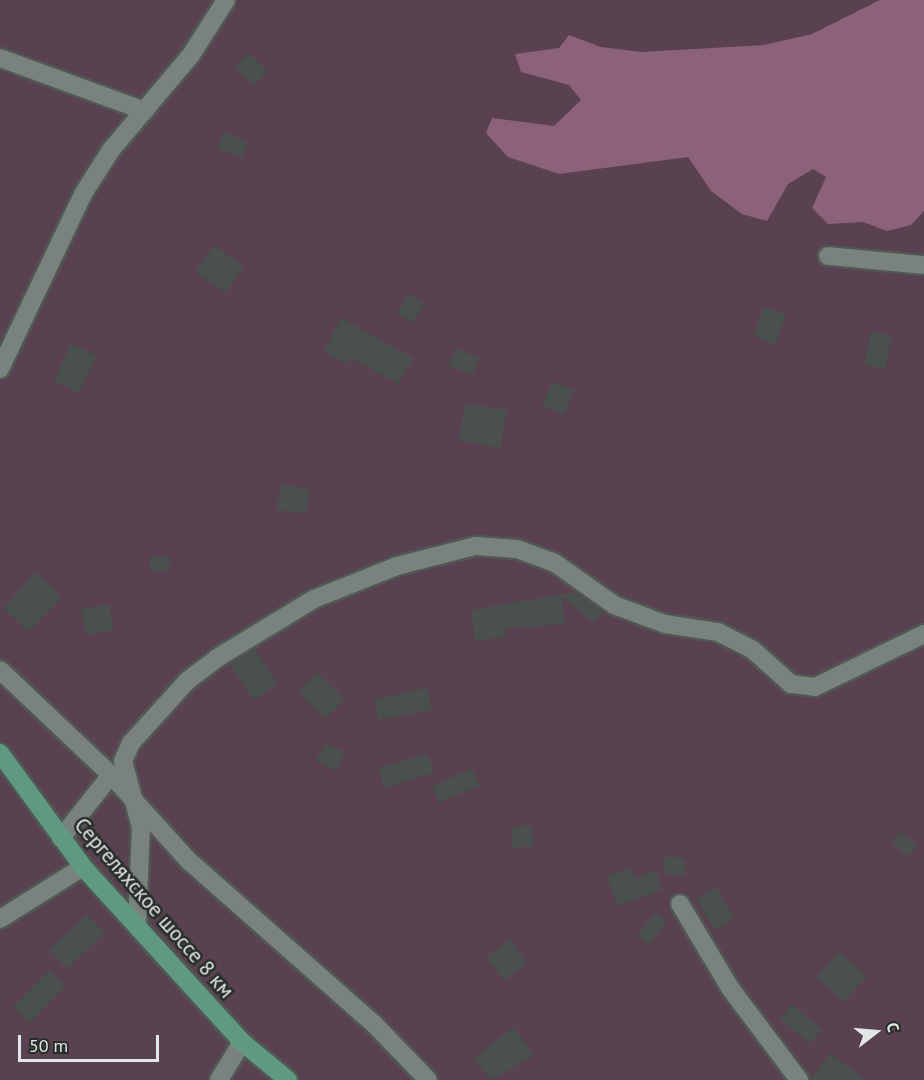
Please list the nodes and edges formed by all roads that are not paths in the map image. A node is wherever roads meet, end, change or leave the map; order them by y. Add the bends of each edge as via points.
1 (226, 0) edge
2 (0, 58) edge
3 (145, 111) junction
4 (828, 256) dead end
5 (924, 265) edge
6 (0, 369) edge
7 (924, 634) edge
8 (0, 670) edge
9 (0, 753) edge
10 (111, 775) junction
11 (132, 799) junction
12 (61, 838) junction
13 (83, 867) junction
14 (680, 904) dead end
15 (0, 919) edge
16 (137, 926) junction
17 (242, 1042) junction
18 (219, 1080) edge
19 (288, 1080) edge
20 (428, 1080) edge
21 (799, 1080) edge

1 - 3 street
2 - 3 street
3 - 6 street via 83,194
4 - 5 street
7 - 11 street via 839,679 815,687 790,684 753,650 718,632 665,624 614,605 555,563 517,549 475,546 397,566 314,599 210,663 187,681 131,743 123,761
8 - 10 street
9 - 12 main road, Сергеляхское шоссе 8 км
10 - 11 street
10 - 12 street
11 - 16 street via 141,828
11 - 20 street via 189,861 373,1023
12 - 13 main road, Сергеляхское шоссе 8 км
13 - 15 street
13 - 16 main road, Сергеляхское шоссе 8 км
14 - 21 street via 730,988
16 - 17 main road, Сергеляхское шоссе 8 км
17 - 18 street
17 - 19 main road, Сергеляхское шоссе 8 км

